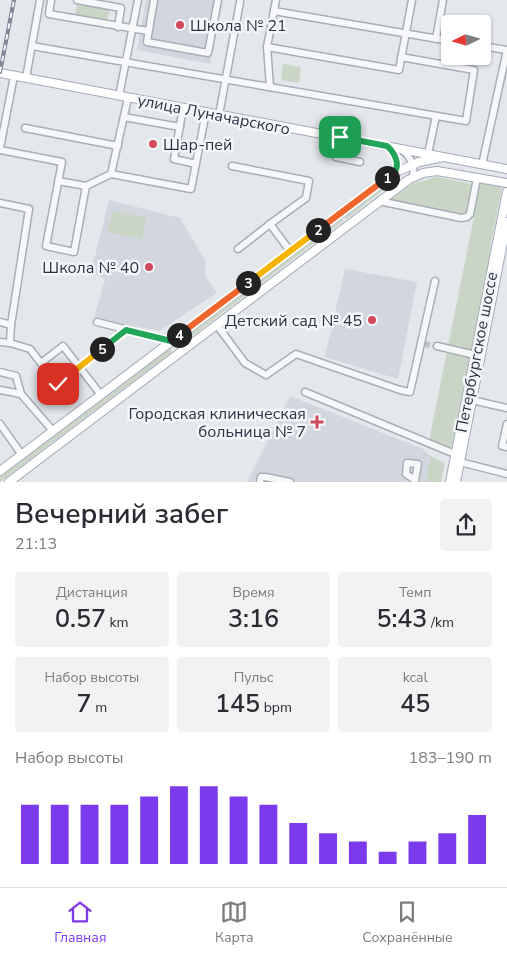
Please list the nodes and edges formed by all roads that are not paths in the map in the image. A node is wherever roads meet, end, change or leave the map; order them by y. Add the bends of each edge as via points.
1 (40, 0) edge
2 (51, 0) edge
3 (77, 0) edge
4 (138, 0) edge
5 (154, 0) edge
6 (218, 0) edge
7 (276, 0) edge
8 (412, 0) edge
9 (443, 0) edge
10 (240, 2) dead end
11 (274, 12) junction
12 (118, 26) junction
13 (132, 28) junction
14 (148, 31) junction
15 (406, 34) junction
16 (436, 38) junction
17 (441, 39) edge
18 (32, 46) junction
19 (267, 47) junction
20 (491, 47) edge
21 (401, 57) junction
22 (126, 62) junction
23 (441, 64) edge
24 (448, 65) edge
25 (0, 73) edge
26 (14, 76) junction
27 (26, 78) junction
28 (225, 79) junction
29 (270, 87) junction
30 (119, 96) junction
31 (128, 98) junction
32 (183, 108) junction
33 (206, 112) junction
34 (219, 115) junction
35 (436, 116) junction
36 (124, 117) junction
37 (180, 127) junction
38 (25, 128) dead end
39 (340, 137) junction
40 (118, 146) junction
41 (387, 146) junction
42 (399, 148) junction
43 (0, 149) edge
44 (428, 154) junction
45 (443, 157) junction
46 (360, 162) dead end
47 (196, 164) junction
48 (413, 164) junction
49 (482, 165) junction
50 (232, 166) dead end
51 (507, 170) edge
52 (394, 173) junction
53 (111, 174) junction
54 (413, 177) junction
55 (477, 178) junction
56 (58, 181) junction
57 (507, 183) edge
58 (86, 186) junction
59 (507, 192) edge
60 (379, 200) junction
61 (0, 203) edge
62 (505, 215) edge
63 (507, 222) edge
64 (270, 224) junction
65 (238, 249) dead end
66 (290, 251) junction
67 (435, 281) dead end
68 (0, 322) edge
69 (97, 322) dead end
70 (216, 324) junction
71 (11, 325) junction
72 (126, 330) junction
73 (173, 340) junction
74 (0, 342) edge
75 (10, 343) junction
76 (437, 346) tunnel mouth
77 (183, 349) junction
78 (475, 355) junction
79 (41, 363) junction
80 (80, 367) junction
81 (0, 372) edge
82 (0, 390) edge
83 (305, 392) dead end
84 (21, 394) junction
85 (101, 395) junction
86 (472, 400) junction
87 (507, 408) edge
88 (0, 424) edge
89 (507, 424) edge
90 (53, 431) junction
91 (507, 447) edge
92 (456, 454) junction
93 (22, 455) junction
94 (460, 462) junction
95 (0, 471) edge
96 (507, 474) edge
97 (279, 481) edge
98 (9, 482) edge
99 (260, 482) edge
100 (290, 482) edge
101 (450, 482) edge
102 (456, 482) edge

1 - 18 street
2 - 12 street via 49,14
3 - 12 street via 122,8
4 - 13 street
5 - 14 street
6 - 14 street via 208,53 146,42
7 - 11 street
8 - 15 street
9 - 16 street
10 - 28 street
11 - 15 street
11 - 19 street
12 - 13 street
13 - 14 street
13 - 22 street
15 - 16 street
15 - 21 street
16 - 17 street
18 - 22 street
18 - 27 street
19 - 21 street via 399,70
19 - 29 street
20 - 49 street via 507,50
21 - 23 street
22 - 28 street
22 - 30 street
24 - 35 street via 474,70 466,121
25 - 26 main road, улица Луначарского
26 - 27 main road, улица Луначарского
26 - 43 street
27 - 30 main road, улица Луначарского
28 - 29 street
28 - 34 street
29 - 35 street
30 - 31 main road, улица Луначарского
31 - 32 main road, улица Луначарского
31 - 36 street
32 - 33 main road, улица Луначарского
32 - 37 street
33 - 34 main road, улица Луначарского
33 - 47 street
34 - 39 main road, улица Луначарского
35 - 44 street
36 - 37 street
36 - 40 street
37 - 47 street via 174,159
38 - 40 street
39 - 41 main road, улица Луначарского
39 - 46 street via 336,157
40 - 53 street
41 - 42 main road, улица Луначарского
41 - 52 street via 396,158
42 - 44 main road, улица Луначарского
42 - 48 street
43 - 56 street via 62,162
44 - 45 main road, улица Луначарского
45 - 48 main road
45 - 49 main road, улица Луначарского
47 - 53 street via 191,189
48 - 52 main road
48 - 54 street
49 - 51 main road, улица Луначарского
50 - 64 street via 309,181 306,198
52 - 66 main road
53 - 58 street
54 - 55 main road via 437,171
54 - 60 main road
55 - 57 main road
55 - 60 street via 467,217
56 - 58 street
56 - 58 street via 46,246 74,252
59 - 62 main road, Петербургское шоссе
60 - 70 main road
61 - 71 street via 29,209
62 - 78 main road, Петербургское шоссе
63 - 86 main road, Петербургское шоссе
64 - 65 street
64 - 66 street
66 - 73 main road
67 - 70 street via 410,392 296,354 266,375 245,363
68 - 71 street
69 - 72 street
70 - 77 main road
71 - 75 street
72 - 73 street
72 - 80 street
73 - 77 main road
73 - 85 main road
74 - 75 street
75 - 79 street via 30,349
76 - 78 street
77 - 98 main road
78 - 92 main road, Петербургское шоссе
79 - 80 street via 58,384
79 - 80 street via 64,346
80 - 85 street
81 - 84 street via 16,376
82 - 84 street
83 - 92 street
84 - 90 street
85 - 90 main road
86 - 87 street
86 - 94 main road, Петербургское шоссе
88 - 93 street
89 - 91 street via 502,446
90 - 93 main road
92 - 94 main road
92 - 101 main road, Петербургское шоссе
93 - 95 main road
94 - 96 street
94 - 102 main road, Петербургское шоссе
97 - 99 street via 261,477
97 - 100 street

